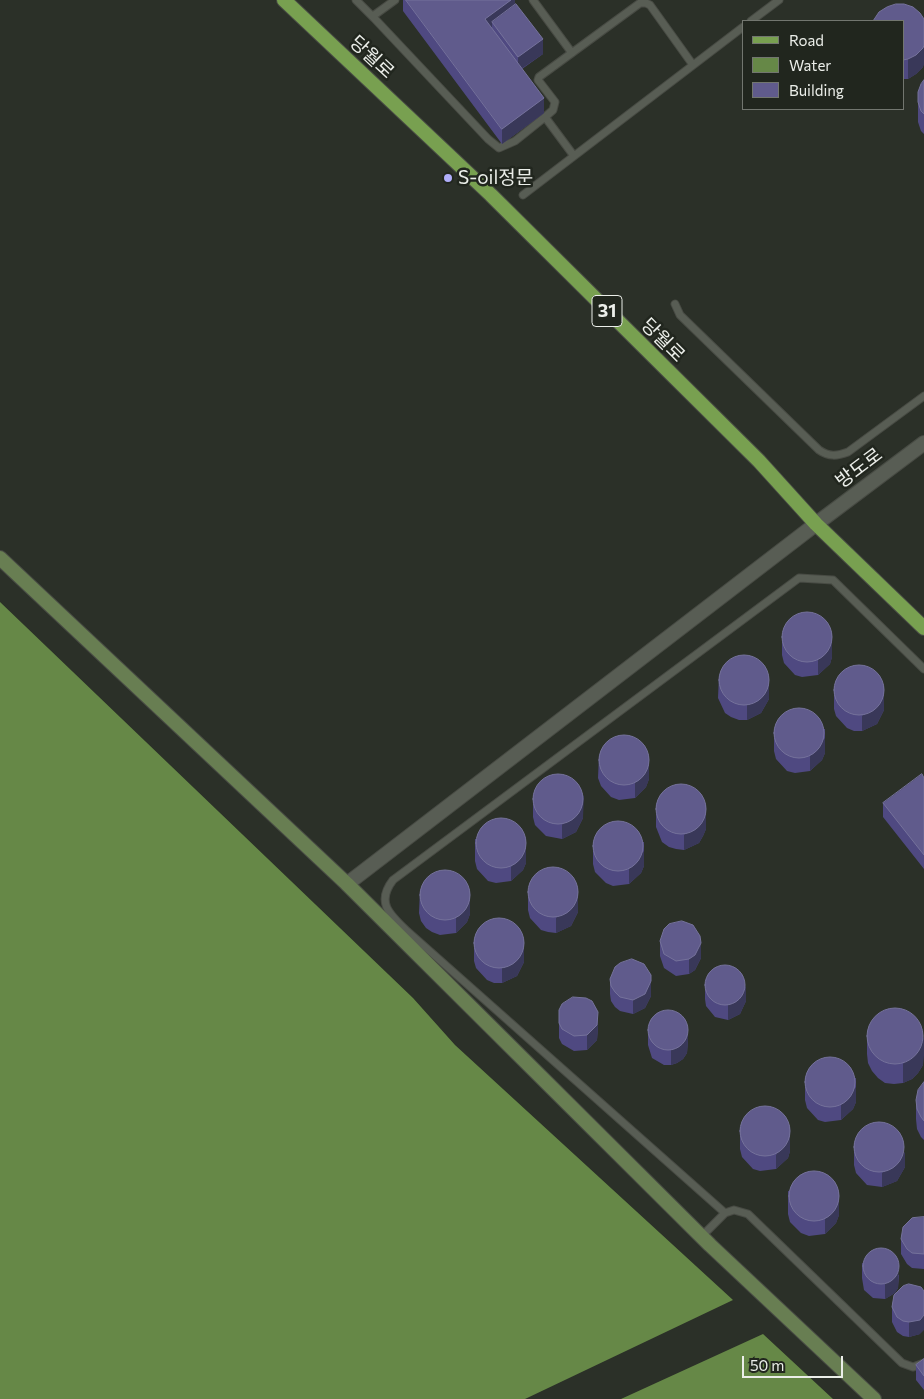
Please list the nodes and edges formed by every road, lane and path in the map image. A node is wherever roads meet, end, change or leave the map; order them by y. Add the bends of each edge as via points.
1 (284, 0) edge
2 (356, 0) edge
3 (395, 0) edge
4 (533, 0) edge
5 (779, 0) edge
6 (373, 16) junction
7 (752, 20) edge
8 (742, 28) edge
9 (572, 53) junction
10 (693, 65) junction
11 (545, 117) junction
12 (574, 156) junction
13 (523, 195) dead end
14 (675, 304) dead end
15 (924, 396) edge
16 (924, 443) edge
17 (816, 524) junction
18 (0, 558) edge
19 (924, 628) edge
20 (924, 669) edge
21 (347, 884) junction
22 (725, 1213) junction
23 (702, 1236) junction
24 (924, 1363) edge
25 (874, 1399) edge

1 - 17 main road, 당월로 / 31 via 491,195 758,461
2 - 6 lane
3 - 6 lane
4 - 9 lane
5 - 7 lane
6 - 11 lane via 499,148 515,141
8 - 10 lane
9 - 10 lane via 643,2 650,5
9 - 11 lane via 539,77 555,102 553,110
10 - 12 lane
11 - 12 lane
12 - 13 lane
14 - 15 lane via 680,315 826,454 837,456 848,452
16 - 17 street, 방도로
17 - 19 main road, 당월로 / 31
17 - 21 street, 방도로
18 - 21 main road
20 - 22 lane via 833,580 799,578 393,880 386,889 384,902 406,930
21 - 23 main road
22 - 23 lane
22 - 24 lane via 734,1210 748,1214 902,1363 913,1367
23 - 25 main road

